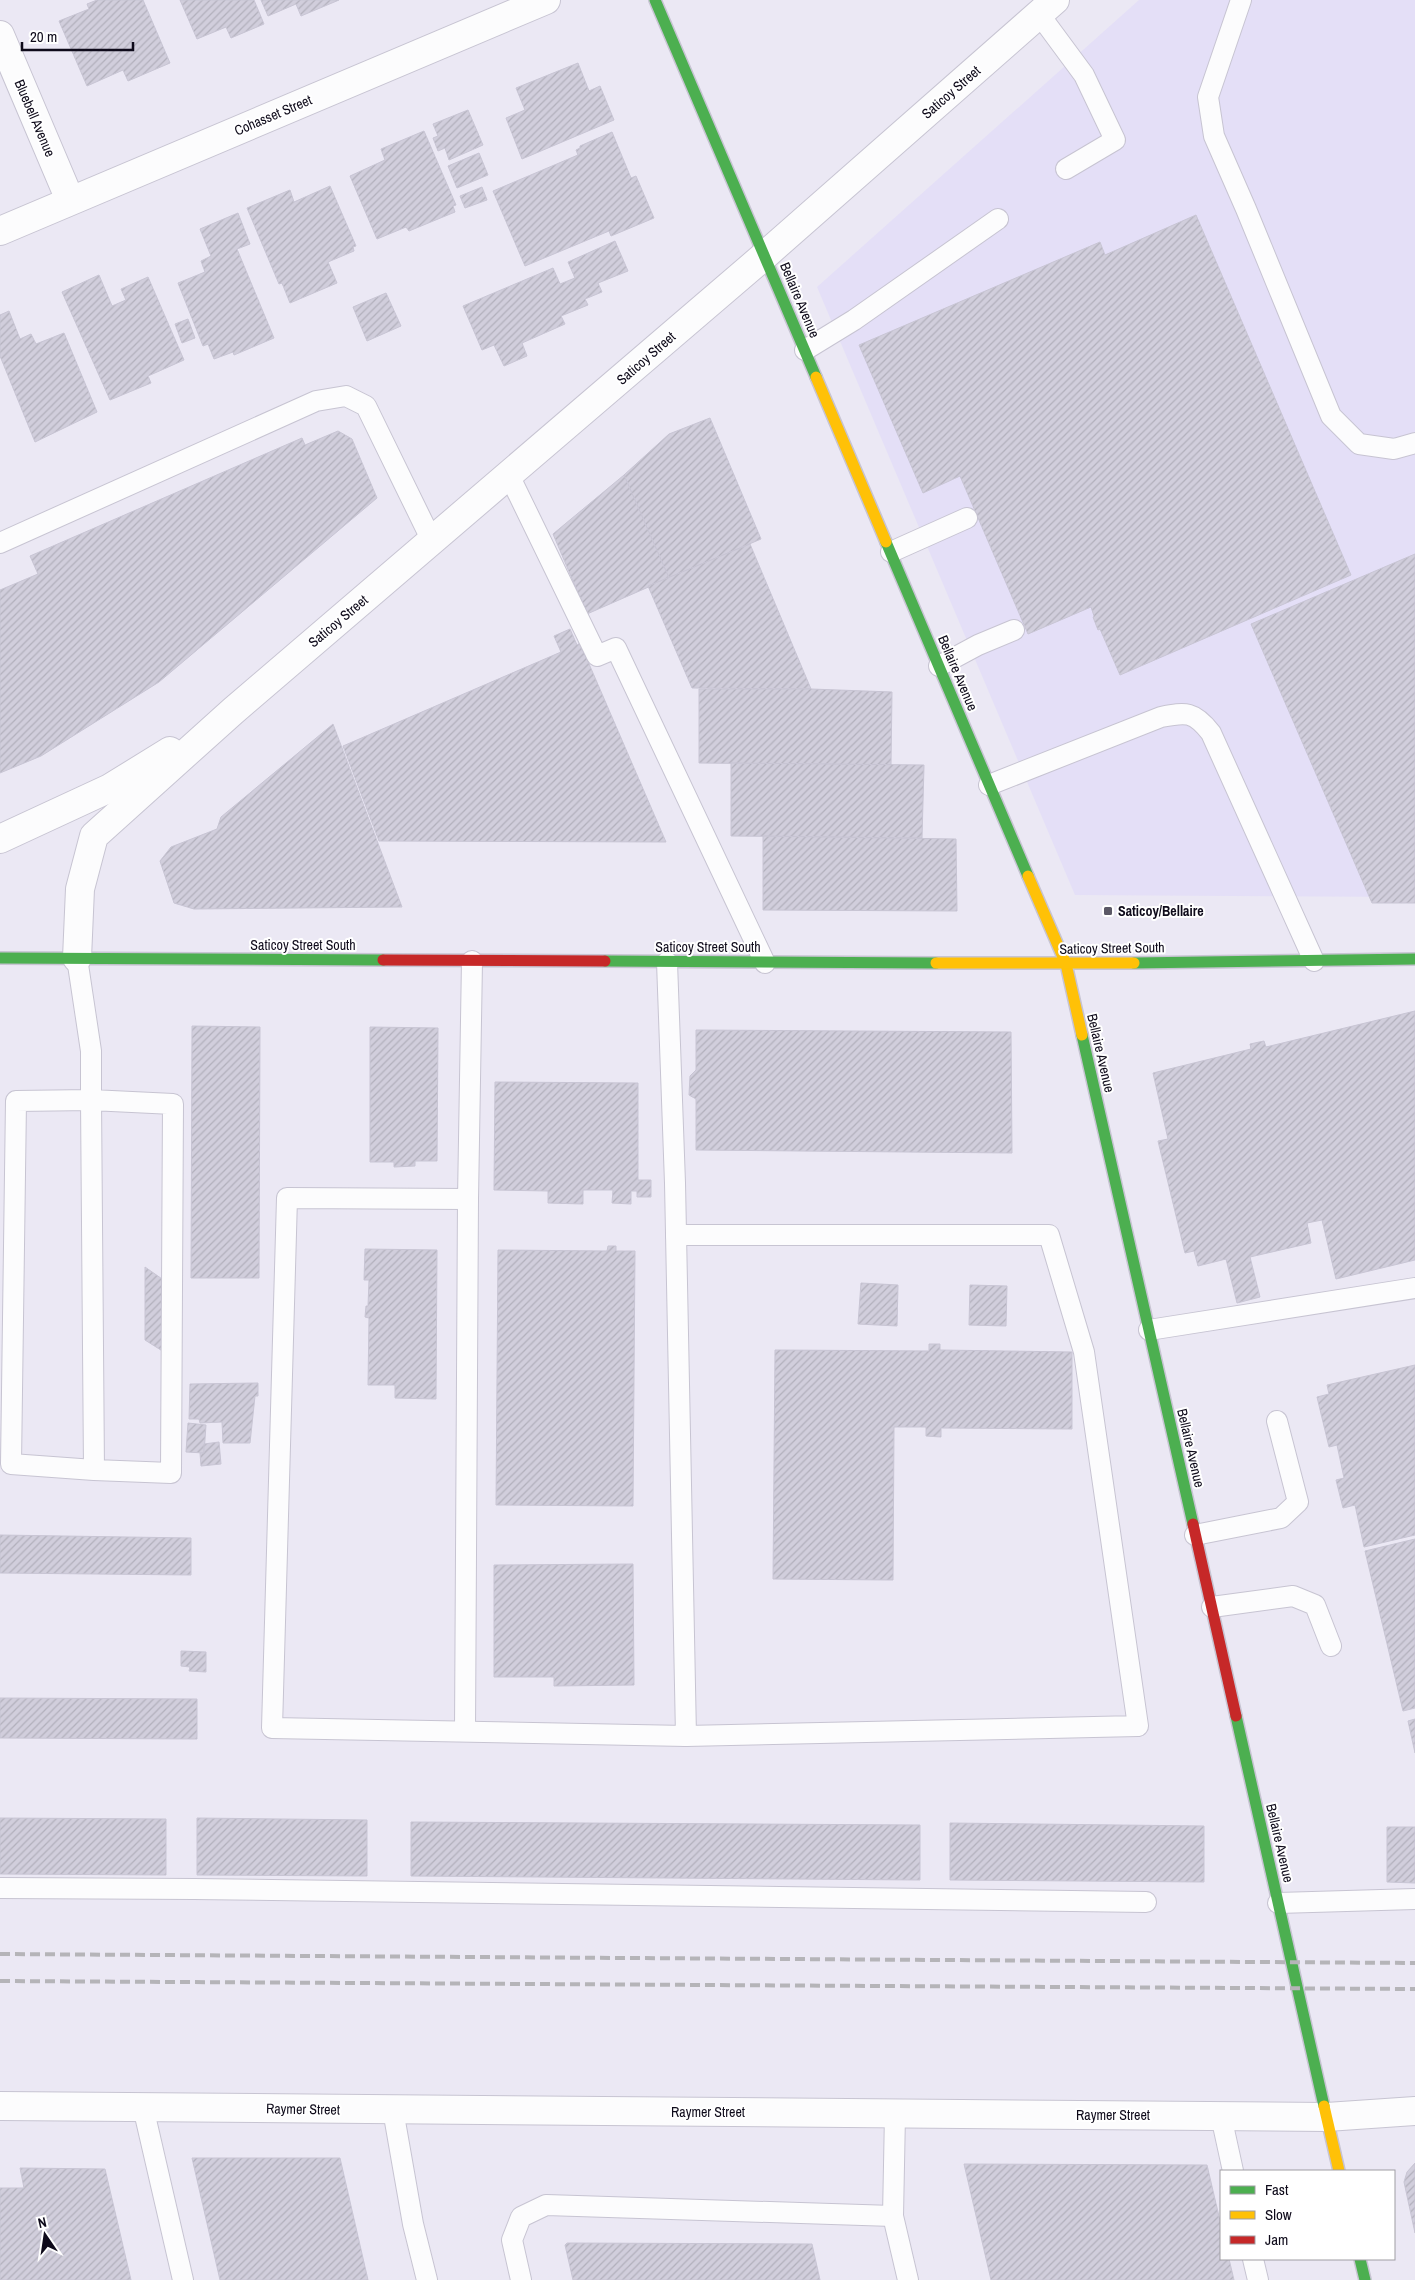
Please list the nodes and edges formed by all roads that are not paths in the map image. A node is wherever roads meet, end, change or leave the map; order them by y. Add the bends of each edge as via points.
1 (546, 0) edge
2 (654, 0) edge
3 (1242, 0) edge
4 (1047, 7) edge
5 (0, 35) edge
6 (1066, 169) dead end
7 (70, 200) junction
8 (998, 219) dead end
9 (0, 231) edge
10 (764, 256) junction
11 (805, 350) junction
12 (1415, 443) edge
13 (509, 475) junction
14 (967, 518) dead end
15 (432, 541) junction
16 (0, 543) edge
17 (891, 552) junction
18 (1014, 630) dead end
19 (939, 666) junction
20 (233, 712) junction
21 (989, 785) junction
22 (0, 840) edge
23 (0, 958) edge
24 (77, 958) junction
25 (1415, 959) edge
26 (472, 961) junction
27 (1314, 961) junction
28 (667, 962) junction
29 (765, 962) junction
30 (1066, 964) junction
31 (91, 1100) junction
32 (468, 1199) junction
33 (676, 1235) junction
34 (1415, 1288) edge
35 (1149, 1330) junction
36 (1277, 1421) dead end
37 (94, 1470) junction
38 (1195, 1535) junction
39 (1212, 1606) junction
40 (1331, 1646) dead end
41 (465, 1731) junction
42 (686, 1736) junction
43 (0, 1888) edge
44 (1415, 1899) edge
45 (1146, 1902) dead end
46 (1278, 1903) junction
47 (0, 2106) edge
48 (143, 2107) junction
49 (393, 2110) junction
50 (1415, 2112) edge
51 (895, 2114) junction
52 (1221, 2116) junction
53 (1327, 2117) junction
54 (1233, 2170) edge
55 (1340, 2170) edge
56 (893, 2216) junction
57 (1253, 2260) edge
58 (1360, 2260) edge
59 (183, 2280) edge
60 (427, 2280) edge
61 (521, 2280) edge
62 (908, 2280) edge
63 (1258, 2280) edge
64 (1365, 2280) edge

1 - 7 street, Cohasset Street
2 - 10 street, Bellaire Avenue
3 - 12 lane via 1208,97 1214,136 1331,416 1359,444 1394,449
4 - 6 lane via 1115,140
4 - 10 street, Saticoy Street
5 - 7 street, Bluebell Avenue
7 - 9 street, Cohasset Street
8 - 11 lane via 854,320
10 - 11 street, Bellaire Avenue
10 - 13 street, Saticoy Street
11 - 17 street, Bellaire Avenue
13 - 15 street, Saticoy Street
13 - 29 lane via 597,656 616,648
14 - 17 lane
15 - 16 lane via 366,406 346,396 316,402
15 - 20 street, Saticoy Street
17 - 19 street, Bellaire Avenue
18 - 19 lane
19 - 21 street, Bellaire Avenue
20 - 22 street, Saticoy Street via 110,788
20 - 24 street, Saticoy Street via 94,836 80,889
21 - 27 lane via 1160,717 1183,713 1200,719 1212,733
21 - 30 street, Bellaire Avenue
23 - 24 street, Saticoy Street South
24 - 26 street, Saticoy Street South
24 - 31 lane via 91,1051
25 - 27 street, Saticoy Street South
26 - 28 street, Saticoy Street South
26 - 32 lane
27 - 30 street, Saticoy Street South
28 - 29 street, Saticoy Street South
28 - 33 lane
29 - 30 street, Saticoy Street South
30 - 35 street, Bellaire Avenue
31 - 37 lane
31 - 37 lane via 16,1101 11,1464
31 - 37 lane via 172,1104 171,1473
32 - 41 lane
32 - 41 lane via 287,1198 272,1728
33 - 42 lane
33 - 42 lane via 1050,1235 1084,1352 1138,1726
34 - 35 lane
35 - 38 street, Bellaire Avenue
36 - 38 lane via 1298,1502 1281,1518
38 - 39 street, Bellaire Avenue
39 - 40 lane via 1293,1596 1315,1605
39 - 46 street, Bellaire Avenue
41 - 42 lane
43 - 45 lane
44 - 46 lane
46 - 53 street, Bellaire Avenue
47 - 48 street, Raymer Street
48 - 49 street, Raymer Street
48 - 59 lane
49 - 51 street, Raymer Street
49 - 60 lane via 413,2224
50 - 53 street, Raymer Street
51 - 52 street, Raymer Street
51 - 56 lane
52 - 53 street, Raymer Street
52 - 54 lane
53 - 55 street, Bellaire Avenue
56 - 61 lane via 546,2205 520,2217 512,2240
56 - 62 lane
57 - 63 lane
58 - 64 street

